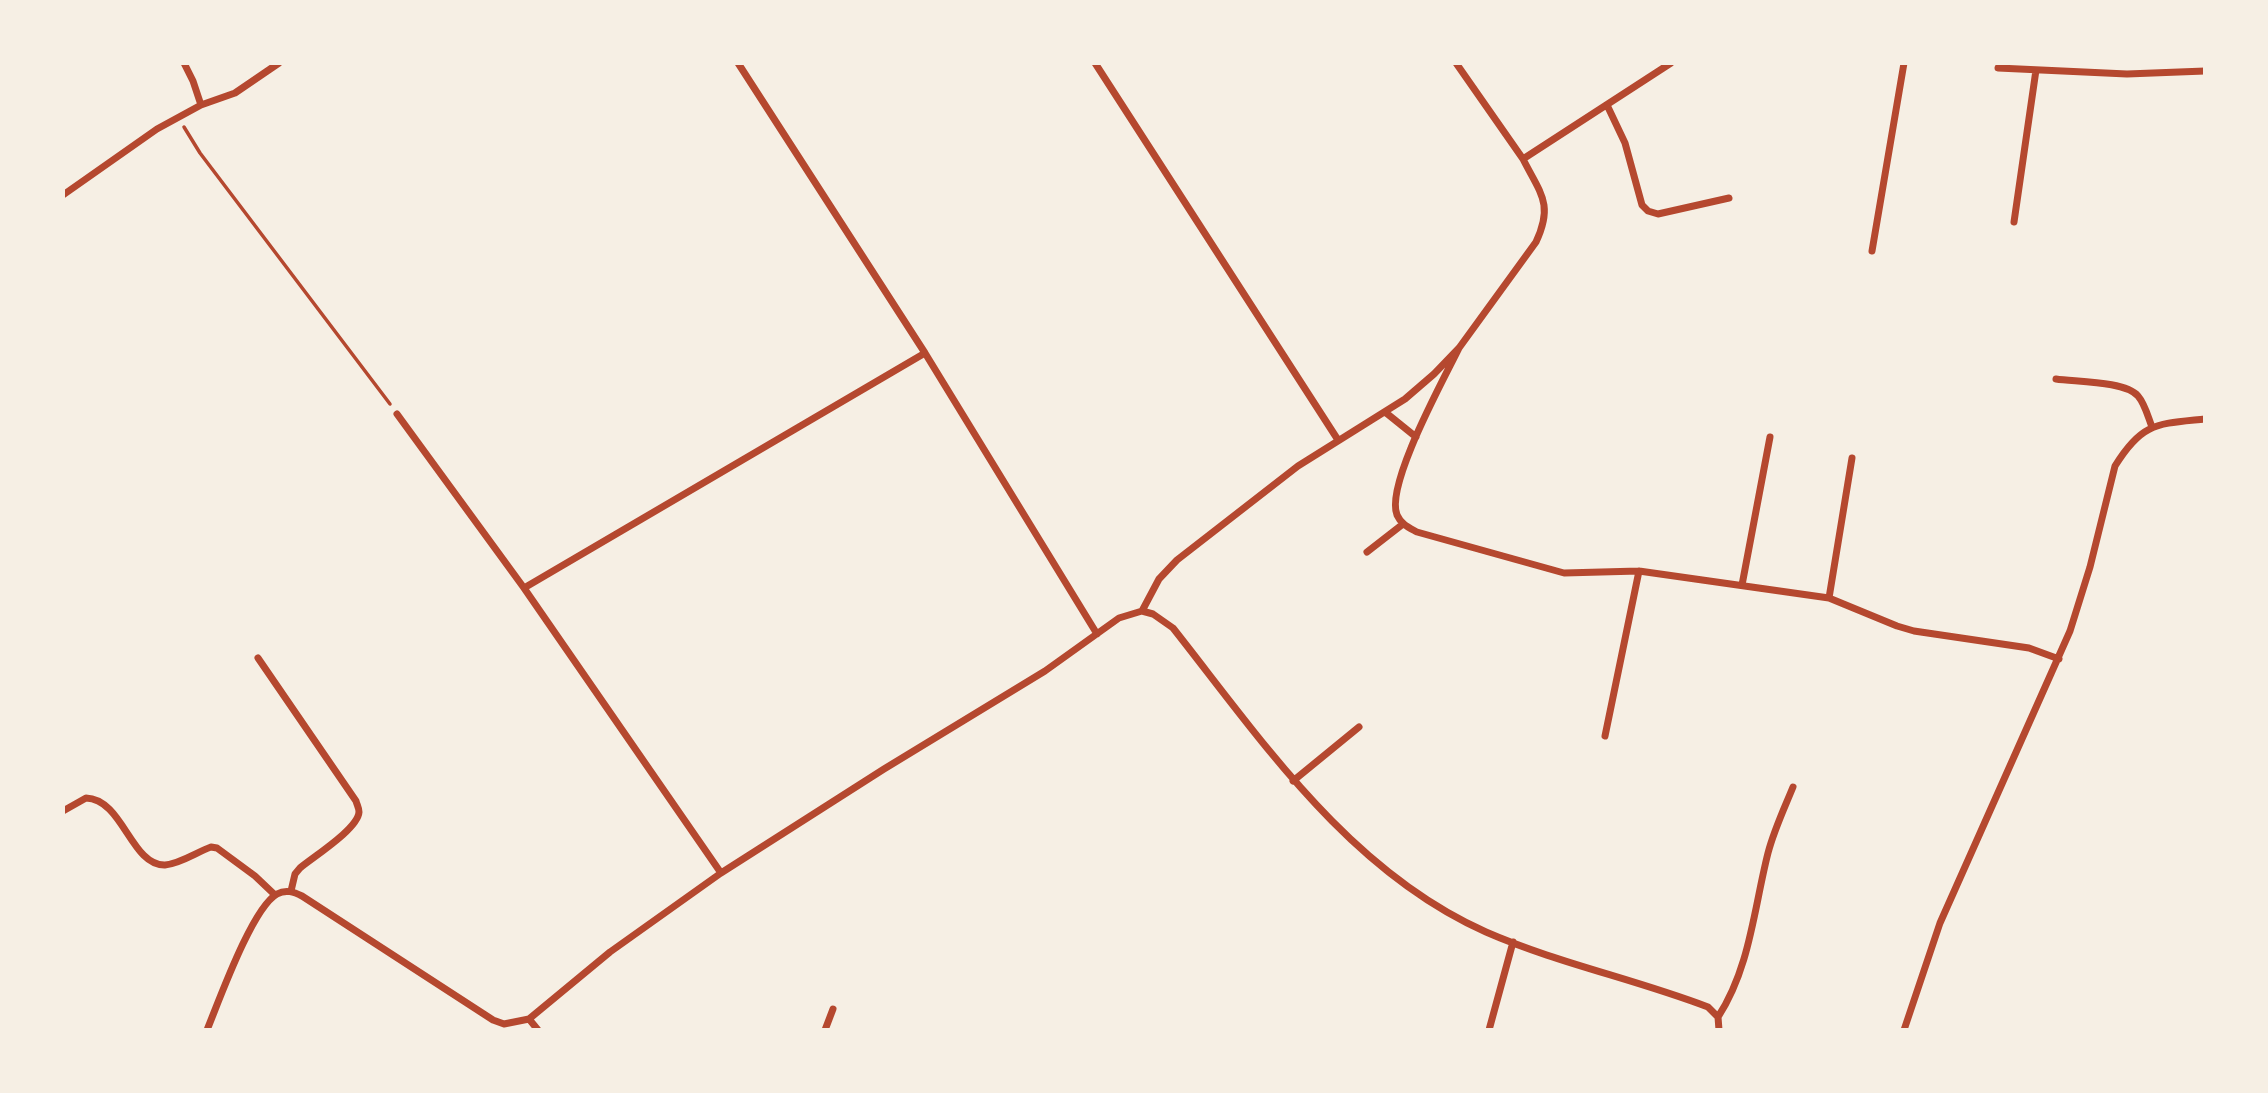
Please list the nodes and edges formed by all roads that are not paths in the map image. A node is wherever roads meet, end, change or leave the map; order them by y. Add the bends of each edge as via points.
1 (184, 63) edge
2 (279, 63) edge
3 (738, 63) edge
4 (1095, 63) edge
5 (1456, 63) edge
6 (1671, 63) edge
7 (1904, 63) edge
8 (1998, 68) dead end
9 (2036, 70) junction
10 (2205, 71) edge
11 (201, 105) junction
12 (1607, 105) junction
13 (1523, 159) junction
14 (63, 195) edge
15 (1730, 198) dead end
16 (2014, 222) dead end
17 (1872, 251) dead end
18 (1459, 348) junction
19 (925, 353) junction
20 (2056, 379) dead end
21 (1385, 412) junction
22 (397, 414) road end
23 (2205, 419) edge
24 (2152, 427) junction
25 (1770, 436) dead end
26 (1416, 437) junction
27 (1338, 440) junction
28 (1852, 458) dead end
29 (1403, 524) junction
30 (1367, 552) dead end
31 (1639, 571) junction
32 (1742, 585) junction
33 (524, 588) junction
34 (1829, 598) junction
35 (1142, 611) junction
36 (1097, 634) junction
37 (258, 658) dead end
38 (2059, 659) junction
39 (1359, 727) dead end
40 (1605, 736) dead end
41 (1293, 781) junction
42 (1793, 787) dead end
43 (63, 811) edge
44 (721, 873) junction
45 (291, 891) junction
46 (275, 895) junction
47 (1513, 942) junction
48 (833, 1009) dead end
49 (1717, 1017) junction
50 (529, 1019) junction
51 (207, 1030) edge
52 (538, 1030) edge
53 (825, 1030) edge
54 (1489, 1030) edge
55 (1719, 1030) edge
56 (1904, 1030) edge

1 - 11 street
2 - 11 street via 235,93
3 - 19 street
4 - 27 street
5 - 13 street
6 - 12 street
7 - 17 street
8 - 9 street
9 - 10 street
9 - 16 street
11 - 14 street
12 - 13 street
12 - 15 street via 1648,211 1658,214
13 - 18 street via 1543,199 1544,226
18 - 21 street
18 - 26 street
19 - 33 street
19 - 36 street
20 - 24 street via 2130,390 2139,397
21 - 26 street
21 - 27 street
22 - 33 street
23 - 24 street
24 - 38 street via 2133,441 2115,466 2090,567
25 - 32 street
26 - 29 street via 1395,497 1396,513
27 - 35 street via 1177,560 1158,579
28 - 34 street
29 - 30 street
29 - 31 street via 1417,532 1564,573
31 - 32 street
31 - 40 street
32 - 34 street
33 - 44 street
34 - 38 street via 1914,631 2029,648
35 - 36 street via 1118,618
35 - 41 street via 1173,628
36 - 44 street
37 - 45 street via 356,801 359,813 348,830 300,868
38 - 56 street via 1940,923
39 - 41 street
41 - 47 street via 1340,831 1400,879 1463,921
42 - 49 street via 1768,853 1736,984
43 - 46 street via 86,798 101,801 152,862 167,865 217,848
44 - 50 street via 610,952
45 - 46 street
45 - 50 street via 493,1020 504,1024
46 - 51 street via 256,920
47 - 49 street via 1696,1002
47 - 54 street
48 - 53 street
49 - 55 street
50 - 52 street

